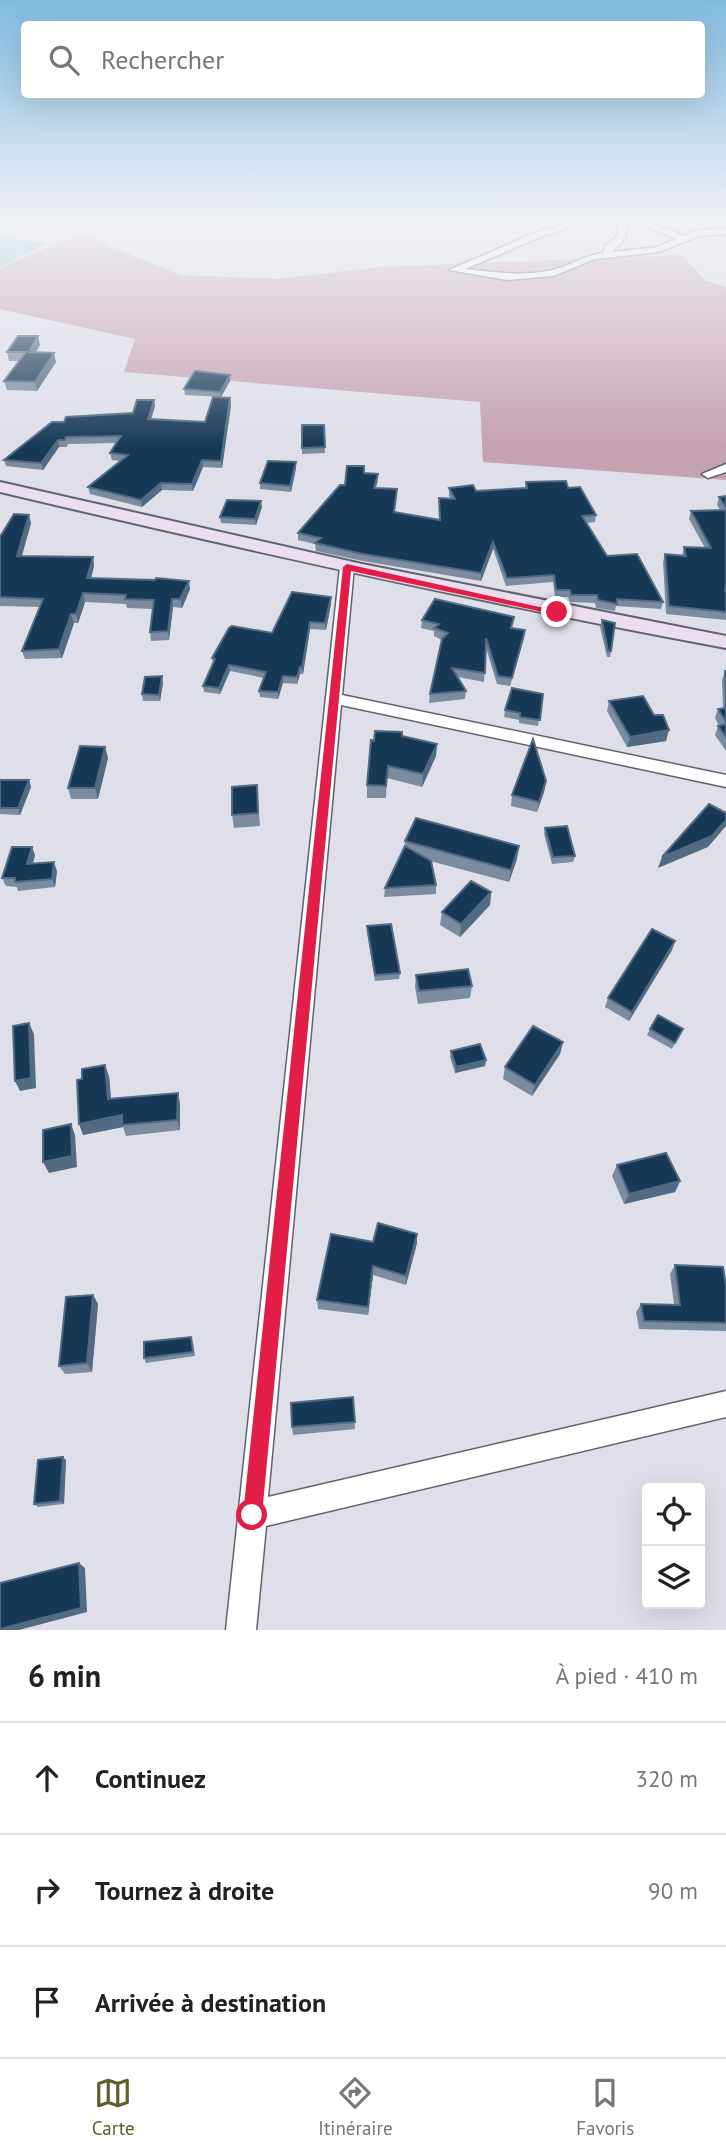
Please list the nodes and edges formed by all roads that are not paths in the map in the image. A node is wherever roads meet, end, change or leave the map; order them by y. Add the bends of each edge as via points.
1 (726, 467) edge
2 (708, 474) dead end
3 (0, 487) edge
4 (347, 567) junction
5 (726, 642) edge
6 (334, 698) junction
7 (726, 781) edge
8 (726, 1404) edge
9 (252, 1515) junction
10 (241, 1630) edge

1 - 2 street
3 - 4 main road
4 - 5 main road
4 - 6 street
6 - 7 street
6 - 9 street
8 - 9 street
9 - 10 street

